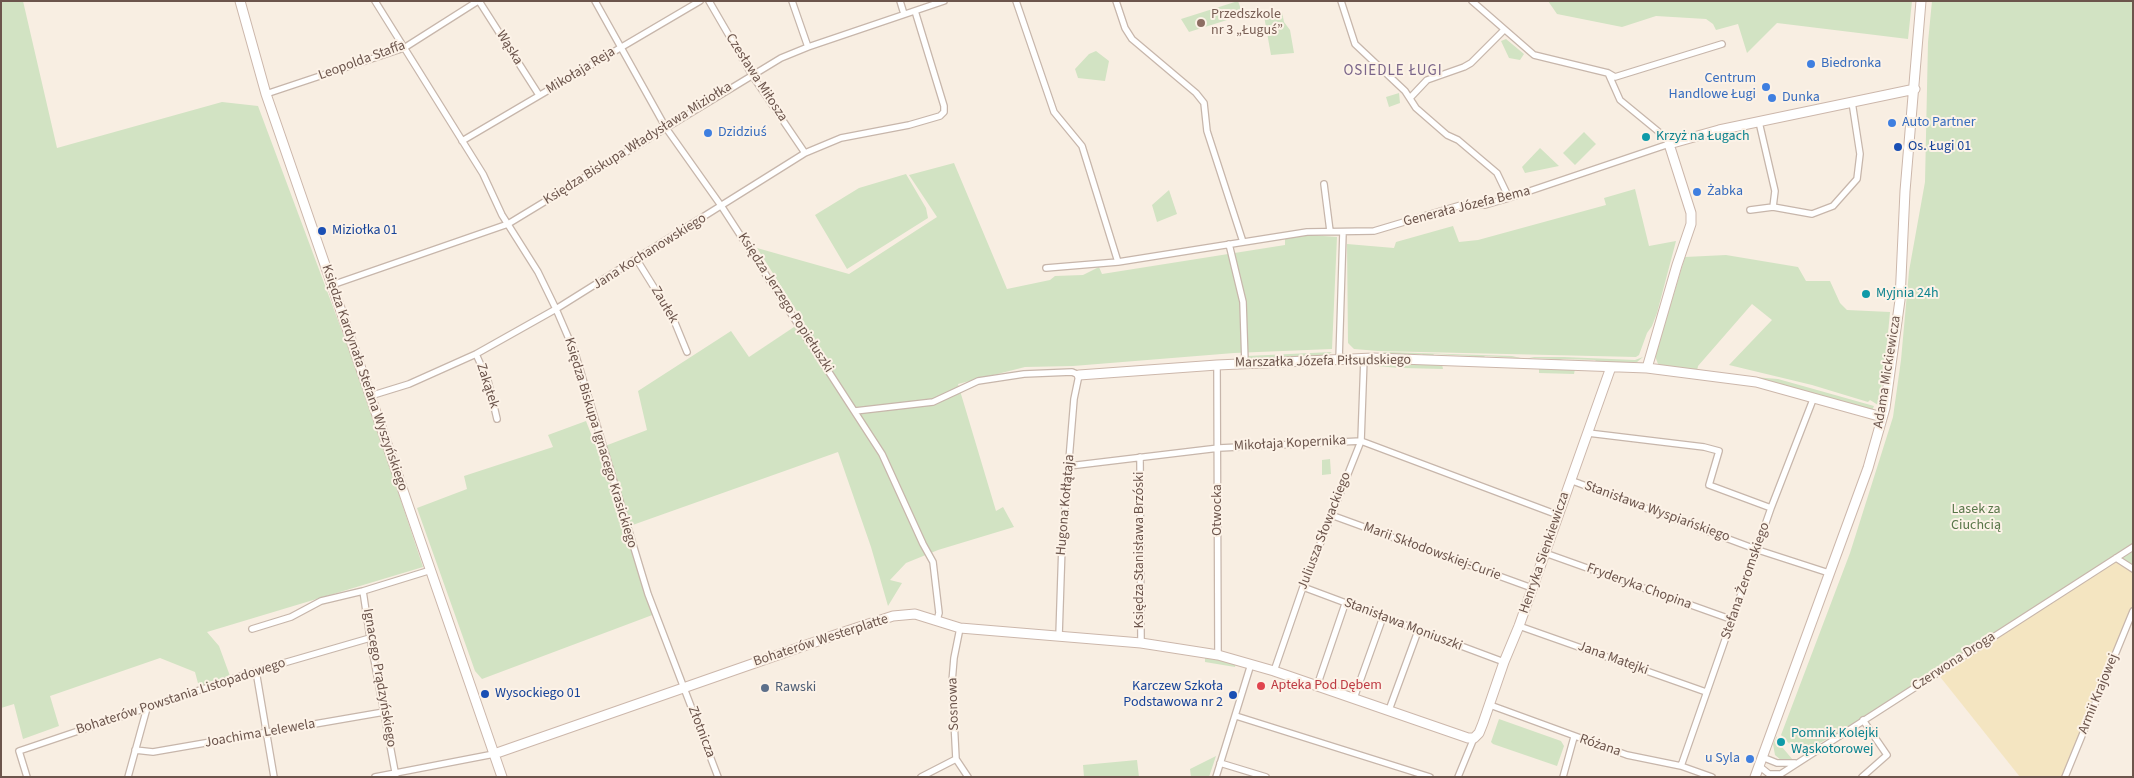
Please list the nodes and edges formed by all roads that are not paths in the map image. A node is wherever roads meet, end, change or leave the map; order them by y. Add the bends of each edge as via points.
1 (240, 1) edge
2 (376, 1) edge
3 (479, 1) edge
4 (595, 1) edge
5 (700, 1) edge
6 (709, 1) edge
7 (792, 1) edge
8 (900, 1) edge
9 (944, 1) edge
10 (1016, 1) edge
11 (1116, 1) edge
12 (1341, 1) edge
13 (1472, 1) edge
14 (1921, 1) edge
15 (915, 11) junction
16 (904, 14) junction
17 (1504, 30) junction
18 (1722, 44) dead end
19 (620, 47) junction
20 (808, 47) junction
21 (404, 48) junction
22 (1608, 73) junction
23 (752, 74) junction
24 (1915, 89) junction
25 (266, 94) junction
26 (539, 96) junction
27 (1410, 98) junction
28 (1852, 102) junction
29 (1759, 122) junction
30 (666, 128) junction
31 (462, 141) junction
32 (1668, 144) junction
33 (805, 154) junction
34 (1324, 184) dead end
35 (1509, 198) junction
36 (722, 207) junction
37 (1773, 207) junction
38 (1750, 210) dead end
39 (508, 224) junction
40 (1330, 232) junction
41 (1343, 232) junction
42 (1243, 242) junction
43 (1229, 244) junction
44 (637, 260) junction
45 (1118, 262) junction
46 (1046, 268) dead end
47 (332, 285) junction
48 (556, 310) junction
49 (688, 352) dead end
50 (476, 354) junction
51 (1364, 358) junction
52 (1339, 360) junction
53 (1245, 363) junction
54 (1217, 365) junction
55 (1611, 367) junction
56 (1647, 368) junction
57 (1079, 375) junction
58 (370, 396) junction
59 (1814, 398) junction
60 (854, 411) junction
61 (1882, 417) junction
62 (497, 419) dead end
63 (1588, 432) junction
64 (1360, 441) junction
65 (1219, 448) junction
66 (1140, 458) junction
67 (1069, 466) junction
68 (1570, 480) junction
69 (1771, 508) junction
70 (1331, 515) junction
71 (1558, 515) junction
72 (2133, 548) edge
73 (1758, 550) junction
74 (1545, 553) junction
75 (2116, 558) junction
76 (2133, 569) edge
77 (431, 570) junction
78 (1829, 573) junction
79 (1303, 587) junction
80 (1532, 588) junction
81 (363, 591) junction
82 (1345, 604) junction
83 (2133, 611) edge
84 (1383, 617) junction
85 (937, 620) junction
86 (1733, 620) junction
87 (1519, 626) junction
88 (960, 628) junction
89 (252, 629) dead end
90 (1418, 631) junction
91 (1059, 636) junction
92 (370, 638) junction
93 (1141, 643) junction
94 (1218, 655) junction
95 (1504, 662) junction
96 (1251, 664) junction
97 (256, 671) junction
98 (1274, 671) junction
99 (1317, 686) junction
100 (684, 687) junction
101 (1706, 692) junction
102 (1354, 698) junction
103 (1490, 705) junction
104 (147, 708) junction
105 (1389, 710) junction
106 (384, 712) junction
107 (1236, 716) junction
108 (1863, 720) junction
109 (267, 733) junction
110 (1574, 737) junction
111 (1474, 738) junction
112 (135, 750) junction
113 (494, 754) junction
114 (956, 759) junction
115 (1761, 762) junction
116 (1797, 762) junction
117 (1220, 763) junction
118 (1681, 766) junction
119 (396, 775) edge
120 (1778, 775) edge
121 (26, 777) edge
122 (128, 777) edge
123 (274, 777) edge
124 (375, 777) edge
125 (502, 777) edge
126 (718, 777) edge
127 (921, 777) edge
128 (968, 777) edge
129 (1216, 777) edge
130 (1266, 777) edge
131 (1430, 777) edge
132 (1458, 777) edge
133 (1563, 777) edge
134 (1712, 777) edge
135 (1755, 777) edge
136 (1862, 777) edge
137 (2065, 777) edge

1 - 25 street, Księdza Kardynała Stefana Wyszyńskiego
2 - 21 street, Księdza Biskupa Ignacego Krasickiego
3 - 21 street, Leopolda Staffa
3 - 26 street, Wąska
4 - 19 street, Księdza Jerzego Popiełuszki
5 - 19 street, Mikołaja Reja
6 - 23 street, Czesława Miłosza
7 - 20 street
8 - 16 street
9 - 15 street, Księdza Biskupa Władysława Miziołka
10 - 45 street via 1054,112 1082,146
11 - 42 street via 1132,39 1204,103 1207,131
12 - 27 street via 1355,44
13 - 17 street
14 - 24 street, Adama Mickiewicza
15 - 16 street, Księdza Biskupa Władysława Miziołka
15 - 33 street, Jana Kochanowskiego via 945,108 942,114 841,138
16 - 20 street, Księdza Biskupa Władysława Miziołka
17 - 22 street via 1534,55
17 - 27 street via 1471,63 1428,80
18 - 22 street via 1617,77
19 - 26 street, Mikołaja Reja
19 - 30 street, Księdza Jerzego Popiełuszki
20 - 23 street, Księdza Biskupa Władysława Miziołka
21 - 25 street, Leopolda Staffa
21 - 31 street, Księdza Biskupa Ignacego Krasickiego
22 - 32 street via 1620,100 1665,137
23 - 30 street, Księdza Biskupa Władysława Miziołka
23 - 33 street, Czesława Miłosza
24 - 28 street, Generała Józefa Bema
24 - 61 street, Adama Mickiewicza via 1905,191 1900,300
25 - 47 street, Księdza Kardynała Stefana Wyszyńskiego
26 - 31 street, Mikołaja Reja
27 - 35 street via 1416,108 1447,135 1458,140 1497,173
28 - 29 street, Generała Józefa Bema
28 - 37 street via 1860,154 1857,179 1834,206 1812,214
29 - 32 street, Generała Józefa Bema
29 - 37 street via 1775,192
30 - 36 street, Księdza Jerzego Popiełuszki
30 - 39 street, Księdza Biskupa Władysława Miziołka
31 - 39 street, Księdza Biskupa Ignacego Krasickiego
32 - 35 street, Generała Józefa Bema
32 - 56 street via 1691,213 1691,224
33 - 36 street, Jana Kochanowskiego
34 - 40 street
35 - 41 street, Generała Józefa Bema via 1482,205 1461,205 1374,231
36 - 44 street, Jana Kochanowskiego
36 - 60 street, Księdza Jerzego Popiełuszki
37 - 38 street
39 - 47 street, Księdza Biskupa Władysława Miziołka
39 - 48 street, Księdza Biskupa Ignacego Krasickiego via 538,272
40 - 41 street, Generała Józefa Bema
40 - 42 street, Generała Józefa Bema via 1307,232
41 - 52 street
42 - 43 street, Generała Józefa Bema
43 - 45 street, Generała Józefa Bema
43 - 53 street via 1243,302
44 - 48 street, Jana Kochanowskiego
44 - 49 street, Zaułek via 673,318
45 - 46 street, Generała Józefa Bema
47 - 58 street, Księdza Kardynała Stefana Wyszyńskiego
48 - 50 street, Jana Kochanowskiego
48 - 100 street, Księdza Biskupa Ignacego Krasickiego via 577,362 648,594
50 - 58 street, Jana Kochanowskiego via 409,384
50 - 62 street, Zakątek via 488,381
51 - 52 street, Marszałka Józefa Piłsudskiego
51 - 55 street, Marszałka Józefa Piłsudskiego
51 - 64 street, Juliusza Słowackiego
52 - 53 street, Marszałka Józefa Piłsudskiego
53 - 54 street, Marszałka Józefa Piłsudskiego
54 - 57 street, Marszałka Józefa Piłsudskiego
54 - 65 street, Otwocka
55 - 56 street, Marszałka Józefa Piłsudskiego
55 - 63 street, Henryka Sienkiewicza
56 - 59 street, Marszałka Józefa Piłsudskiego via 1756,382
57 - 60 street, Marszałka Józefa Piłsudskiego via 1072,372 1024,374 978,381 933,402
57 - 67 street, Hugona Kołłątaja
58 - 77 street, Księdza Kardynała Stefana Wyszyńskiego
59 - 61 street, Marszałka Józefa Piłsudskiego
59 - 69 street, Stefana Żeromskiego
60 - 85 street, Księdza Jerzego Popiełuszki via 882,454 933,562
61 - 78 street, Adama Mickiewicza via 1868,468
63 - 68 street, Henryka Sienkiewicza
63 - 69 street via 1719,451 1709,485
64 - 65 street, Mikołaja Kopernika
64 - 70 street, Juliusza Słowackiego
64 - 71 street, Mikołaja Kopernika
65 - 66 street, Mikołaja Kopernika
65 - 94 street, Otwocka
66 - 67 street, Mikołaja Kopernika
66 - 93 street, Księdza Stanisława Brzóski
67 - 91 street, Hugona Kołłątaja
68 - 71 street, Henryka Sienkiewicza
68 - 73 street, Stanisława Wyspiańskiego
69 - 73 street, Stefana Żeromskiego
70 - 79 street, Juliusza Słowackiego
70 - 80 street, Marii Skłodowskiej-Curie
71 - 74 street, Henryka Sienkiewicza
72 - 75 street, Czerwona Droga
73 - 78 street, Stanisława Wyspiańskiego
73 - 86 street, Stefana Żeromskiego
74 - 80 street, Henryka Sienkiewicza
74 - 86 street, Fryderyka Chopina
75 - 76 street
75 - 108 street, Czerwona Droga
77 - 81 street, Ignacego Prądzyńskiego
77 - 113 street, Księdza Kardynała Stefana Wyszyńskiego
78 - 115 street, Adama Mickiewicza
79 - 82 street, Stanisława Moniuszki
79 - 98 street, Juliusza Słowackiego
80 - 87 street, Henryka Sienkiewicza
81 - 89 street via 321,601 291,617
81 - 92 street, Ignacego Prądzyńskiego
82 - 84 street, Stanisława Moniuszki
82 - 99 street
83 - 137 street, Armii Krajowej
84 - 90 street, Stanisława Moniuszki
84 - 102 street
85 - 88 street, Bohaterów Westerplatte
85 - 100 street, Bohaterów Westerplatte via 915,614 892,616
86 - 101 street, Stefana Żeromskiego
87 - 95 street, Henryka Sienkiewicza
87 - 101 street, Jana Matejki
88 - 91 street, Bohaterów Westerplatte
88 - 114 street, Sosnowa via 952,682
90 - 95 street, Stanisława Moniuszki
90 - 105 street
91 - 93 street, Bohaterów Westerplatte
92 - 97 street, Bohaterów Powstania Listopadowego
92 - 106 street, Ignacego Prądzyńskiego
93 - 94 street, Bohaterów Westerplatte
94 - 96 street
95 - 103 street, Henryka Sienkiewicza
96 - 98 street
96 - 107 street
97 - 104 street, Bohaterów Powstania Listopadowego
97 - 109 street
98 - 99 street
99 - 102 street
100 - 113 street, Bohaterów Westerplatte
100 - 126 street, Złotnicza
101 - 118 street, Stefana Żeromskiego
102 - 105 street
103 - 110 street, Różana
103 - 111 street, Henryka Sienkiewicza
104 - 112 street
104 - 121 street, Bohaterów Powstania Listopadowego via 19,751
105 - 111 street
106 - 109 street, Joachima Lelewela
106 - 119 street, Ignacego Prądzyńskiego
107 - 117 street
107 - 131 street
108 - 116 street, Czerwona Droga
108 - 136 street via 1887,755
109 - 112 street, Joachima Lelewela via 153,752
109 - 123 street
110 - 118 street, Różana via 1627,755
110 - 133 street
111 - 132 street
112 - 122 street
113 - 119 street
113 - 125 street, Księdza Kardynała Stefana Wyszyńskiego
114 - 127 street
114 - 128 street
115 - 116 street
115 - 120 street via 1769,774
115 - 135 street, Adama Mickiewicza
116 - 120 street, Czerwona Droga
117 - 129 street
117 - 130 street
118 - 134 street, Różana
119 - 124 street

